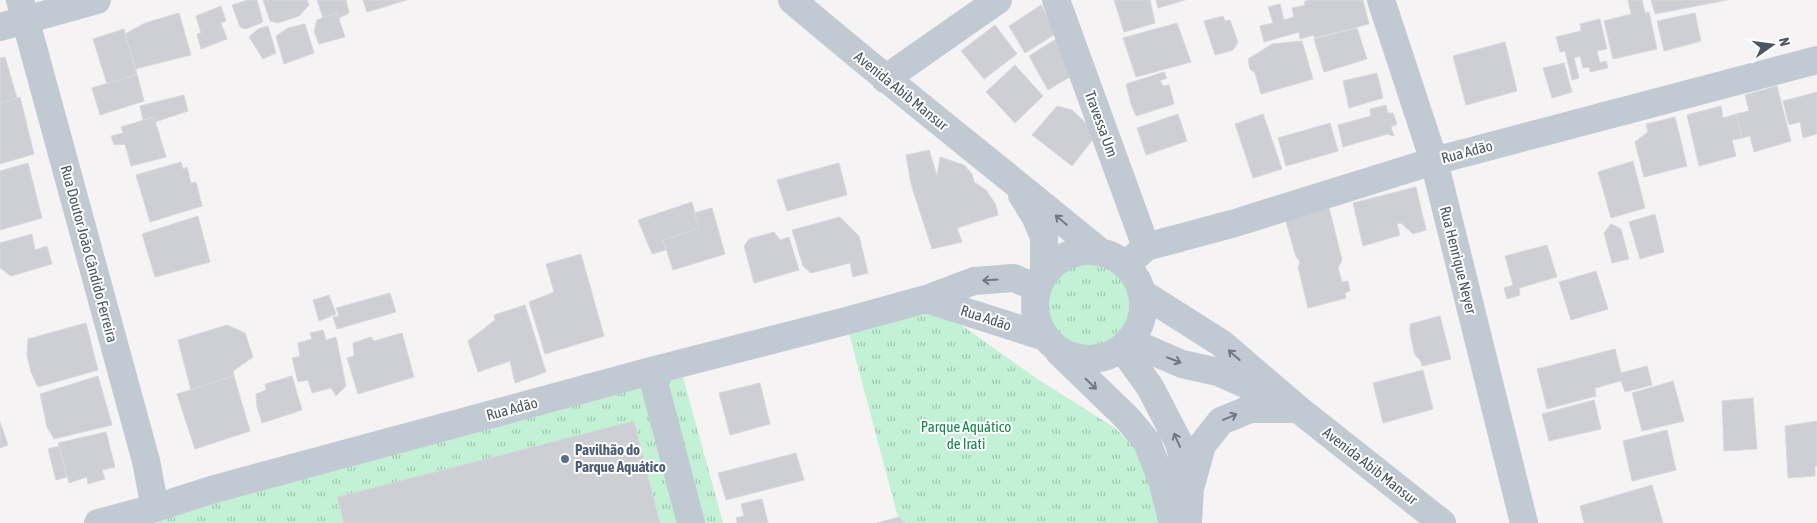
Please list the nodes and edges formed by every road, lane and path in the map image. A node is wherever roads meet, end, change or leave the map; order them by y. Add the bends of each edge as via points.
1 (97, 0) edge
2 (792, 0) edge
3 (998, 0) edge
4 (1056, 0) edge
5 (1381, 0) edge
6 (15, 16) edge
7 (1817, 60) edge
8 (885, 79) junction
9 (1434, 161) junction
10 (1012, 179) junction
11 (1146, 248) junction
12 (1099, 251) junction
13 (1126, 265) junction
14 (1041, 281) junction
15 (1142, 293) junction
16 (926, 299) junction
17 (1050, 343) junction
18 (1126, 344) junction
19 (651, 371) junction
20 (1298, 409) junction
21 (1190, 486) junction
22 (155, 508) junction
23 (98, 523) edge
24 (691, 523) edge
25 (1173, 523) edge
26 (1188, 523) edge
27 (1442, 523) edge
28 (1524, 523) edge

1 - 6 street
2 - 8 street, Avenida Abib Mansur
3 - 8 street
4 - 11 street, Travessa Um
5 - 9 street, Rua Henrique Neyer
6 - 22 street, Rua Doutor João Cândido Ferreira via 146,461
7 - 9 street, Rua Adão
8 - 10 street, Avenida Abib Mansur
9 - 11 street, Rua Adão
9 - 28 street, Rua Henrique Neyer
12 -> 10 street, Avenida Abib Mansur
10 - 14 street, Avenida Abib Mansur via 1044,236
11 - 13 street, Rua Adão
12 - 13 street
12 - 14 street via 1068,254 1055,262
13 - 15 street
14 -> 16 street, Rua Adão via 1014,278 974,281
14 - 17 street via 1034,305 1037,322
15 - 18 street via 1140,325
20 -> 15 street, Avenida Abib Mansur via 1221,343
16 - 17 street, Rua Adão
16 - 19 street, Rua Adão
17 - 18 street via 1069,356 1083,360 1115,353
17 -> 25 street via 1128,419 1147,442
18 -> 20 street, Avenida Abib Mansur via 1182,364 1218,372
21 -> 18 street via 1179,443
19 - 22 street, Rua Adão
19 - 24 street
21 -> 20 street via 1202,445 1221,421 1250,409
20 - 27 street, Avenida Abib Mansur
21 - 26 street
22 - 23 street, Rua Adão

